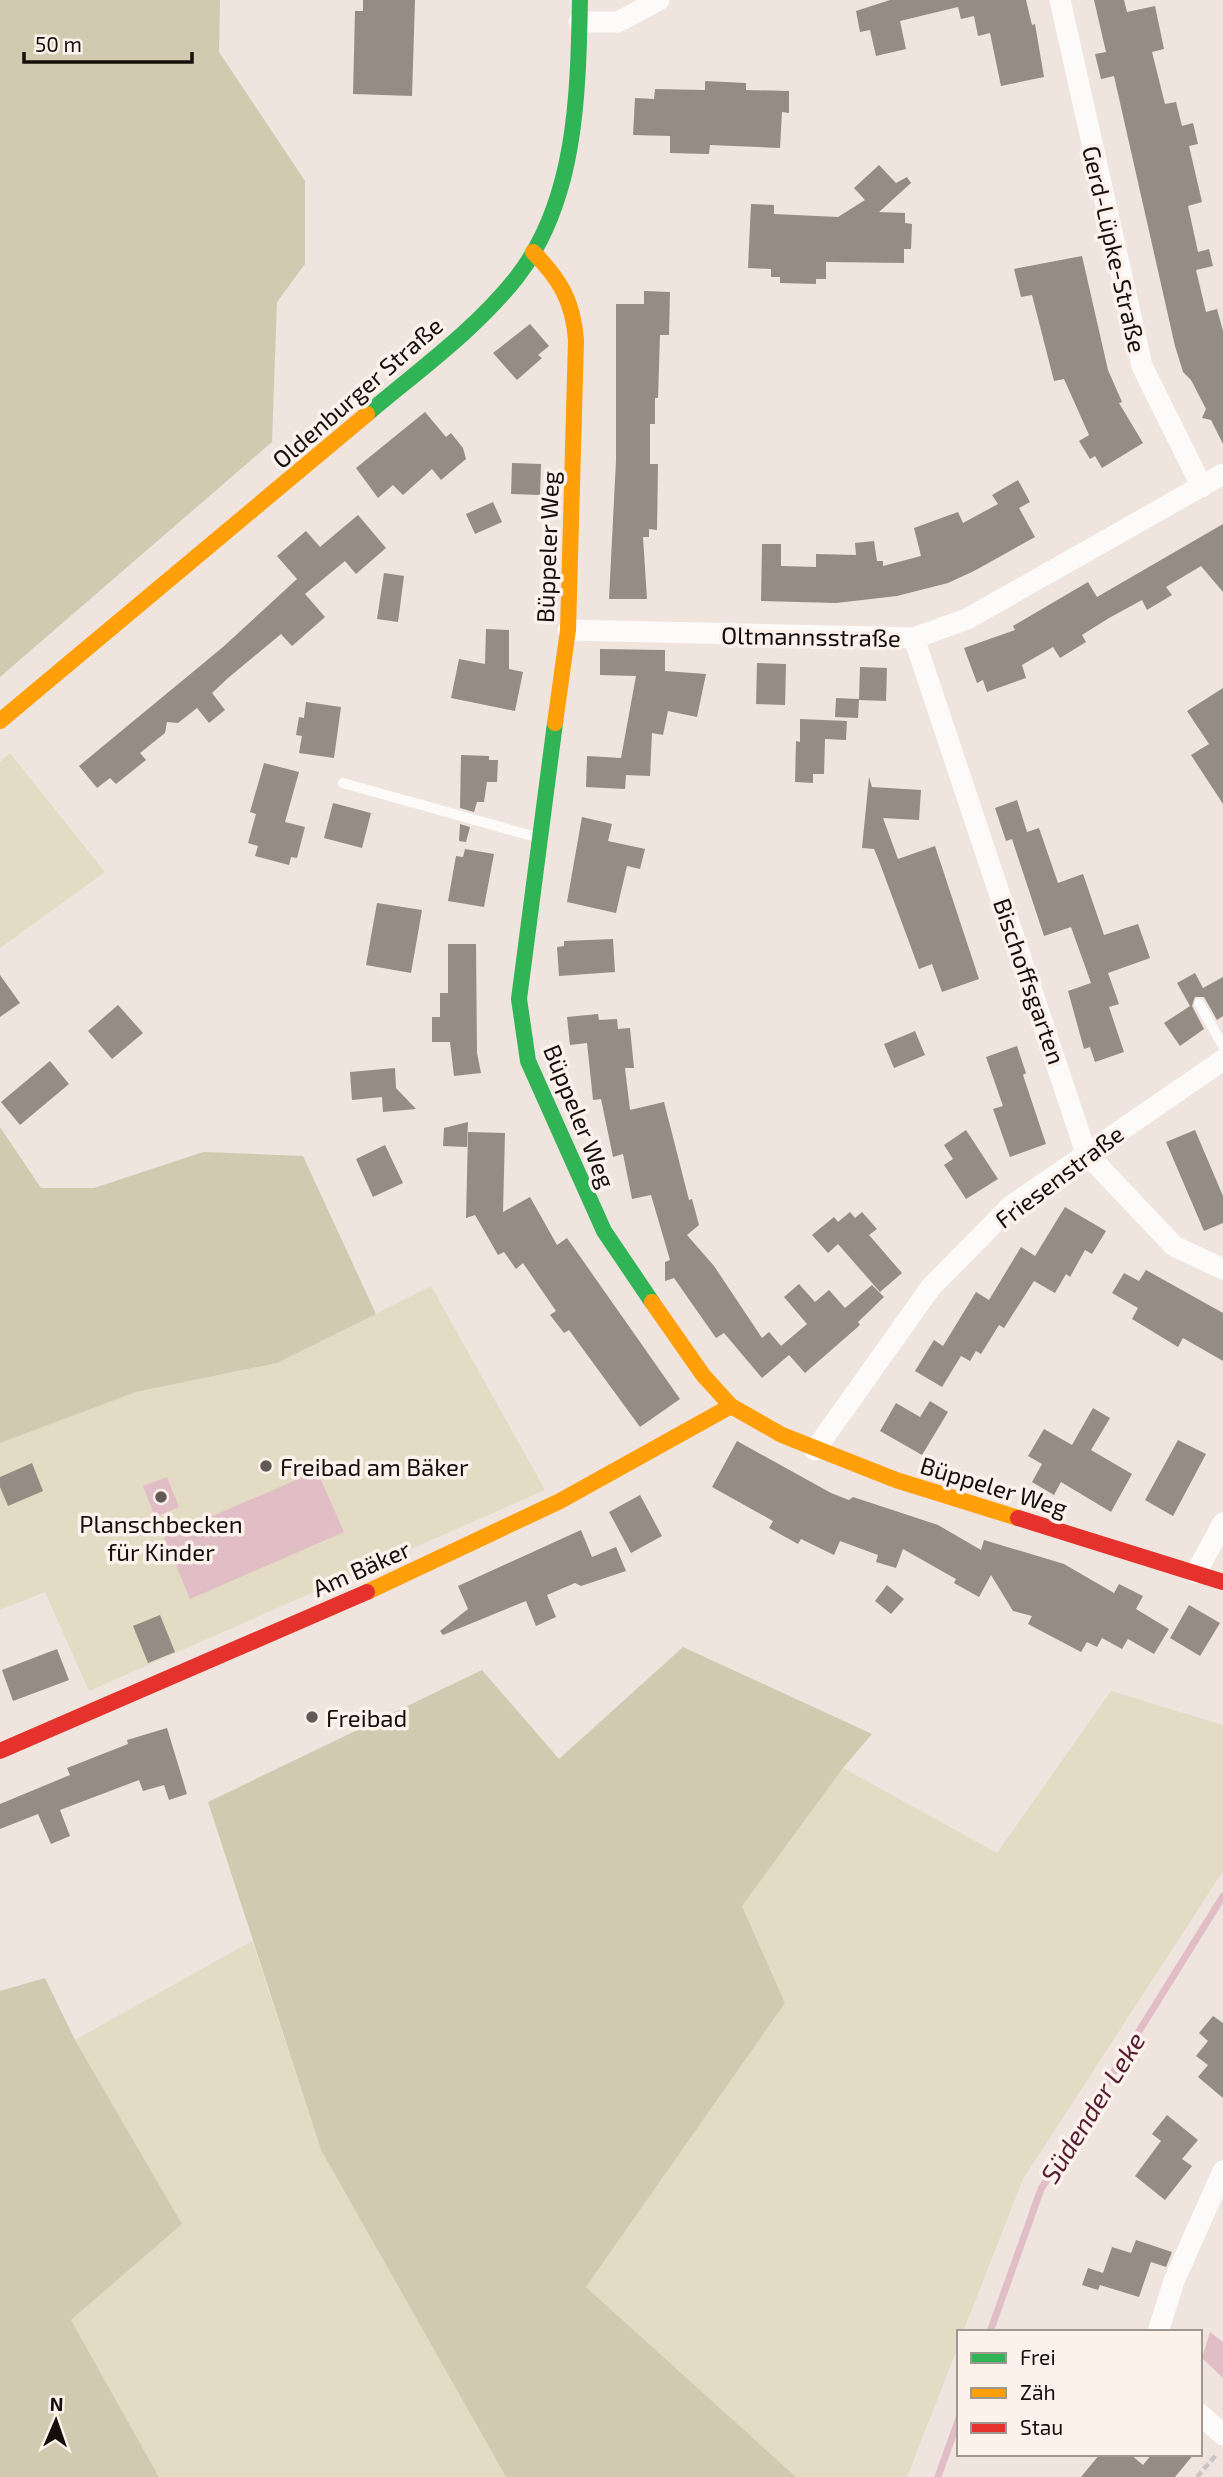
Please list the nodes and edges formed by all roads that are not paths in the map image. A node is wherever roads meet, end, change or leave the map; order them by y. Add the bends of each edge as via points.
1 (580, 0) edge
2 (659, 0) edge
3 (1060, 0) edge
4 (579, 22) junction
5 (533, 252) junction
6 (1223, 474) edge
7 (1202, 487) junction
8 (568, 630) junction
9 (914, 638) junction
10 (0, 721) edge
11 (343, 783) dead end
12 (538, 838) junction
13 (1199, 1003) dead end
14 (1223, 1046) edge
15 (1223, 1060) edge
16 (1086, 1153) junction
17 (1223, 1269) edge
18 (731, 1406) junction
19 (815, 1450) junction
20 (1223, 1523) edge
21 (1196, 1573) junction
22 (1223, 1582) edge
23 (0, 1751) edge
24 (1223, 2171) edge
25 (1159, 2330) edge
26 (1202, 2416) edge
27 (1223, 2435) edge

1 - 4 street, Oldenburger Straße
2 - 4 street via 618,22
3 - 7 street, Gerd-Lüpke-Straße via 1142,366
4 - 5 street, Oldenburger Straße via 578,82 568,157 559,192
5 - 8 street, Büppeler Weg via 563,284 573,306 576,340
5 - 10 street, Oldenburger Straße via 512,284 432,359
6 - 7 street, Oltmannsstraße
7 - 9 street, Oltmannsstraße via 967,619
8 - 9 street, Oltmannsstraße
8 - 12 street, Büppeler Weg
9 - 16 street, Bischoffsgarten
11 - 12 lane
12 - 18 street, Büppeler Weg via 519,999 528,1061 604,1231 703,1375
13 - 14 lane
15 - 16 street, Friesenstraße
16 - 17 street, Bischoffsgarten via 1174,1246
16 - 19 street, Friesenstraße via 1011,1206 931,1287
18 - 19 street, Büppeler Weg
18 - 23 street, Am Bäker via 562,1500 482,1538 202,1666
19 - 21 street, Büppeler Weg
20 - 21 street
21 - 22 street, Büppeler Weg
24 - 25 street via 1174,2281
26 - 27 street

